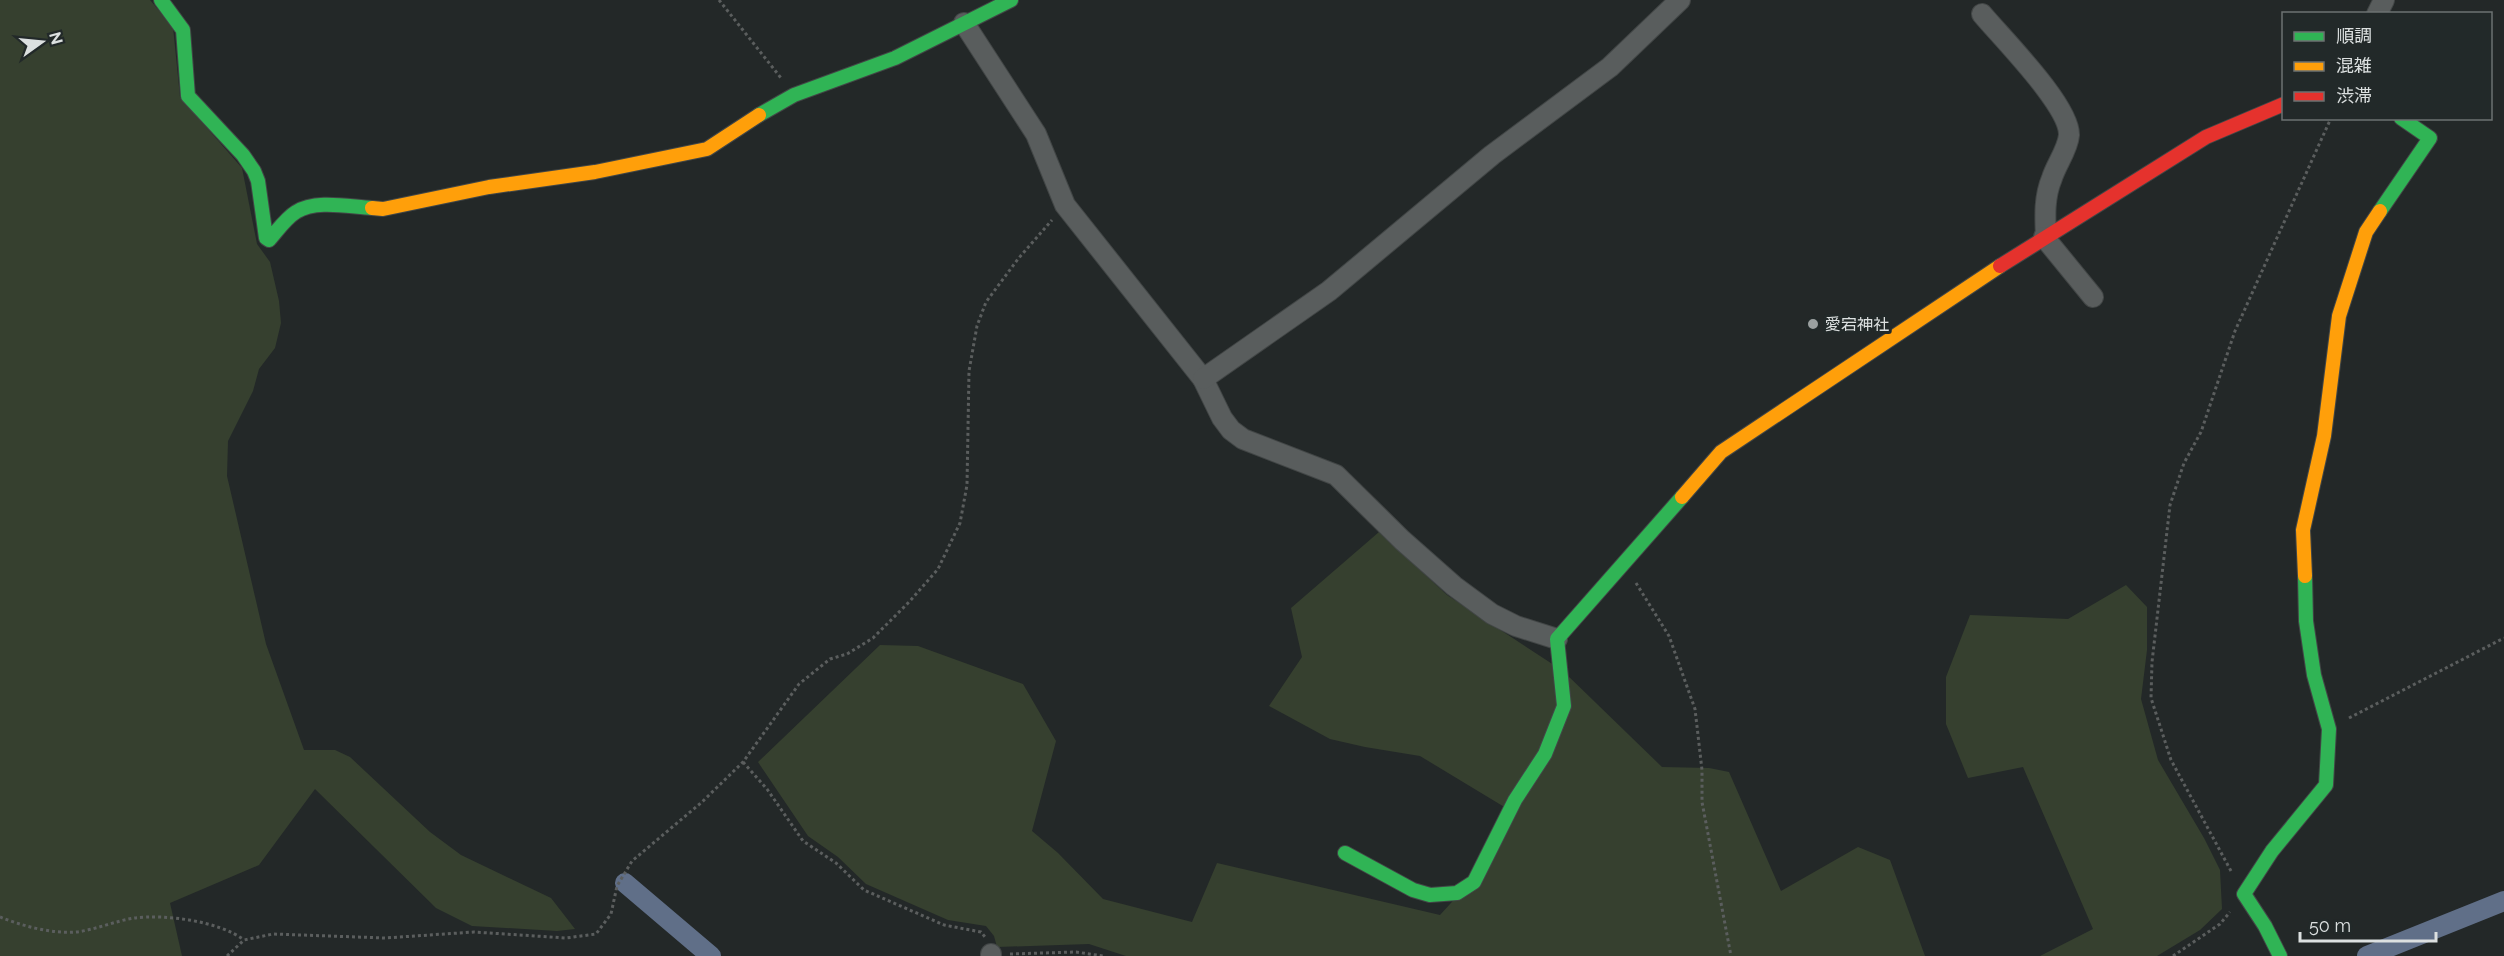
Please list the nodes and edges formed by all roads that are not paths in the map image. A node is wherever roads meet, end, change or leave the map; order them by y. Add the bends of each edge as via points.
1 (161, 0) edge
2 (1011, 0) edge
3 (1680, 0) edge
4 (1982, 14) dead end
5 (964, 23) junction
6 (2282, 104) edge
7 (2404, 120) edge
8 (2045, 237) junction
9 (2093, 297) dead end
10 (1203, 378) junction
11 (1557, 639) junction
12 (1345, 853) dead end
13 (2280, 956) edge

1 - 5 street via 183,30 188,96 254,171 269,240 295,212 308,207 384,209 707,149 794,95 895,58
2 - 5 street
3 - 10 street via 1610,67 1492,155 1329,291
4 - 8 street via 2057,103 2066,121 2069,137 2045,203
5 - 10 street via 1036,134 1065,205
6 - 8 street via 2206,136
7 - 13 street via 2430,138 2366,232 2339,316 2324,436 2303,530 2306,621 2314,675 2329,729 2326,785 2272,851 2244,894
8 - 9 street
8 - 11 street via 1721,452
10 - 11 street via 1222,417 1243,439 1336,475 1454,586 1500,618
11 - 12 street via 1564,706 1545,754 1515,800 1474,882 1457,892 1430,895 1413,890

